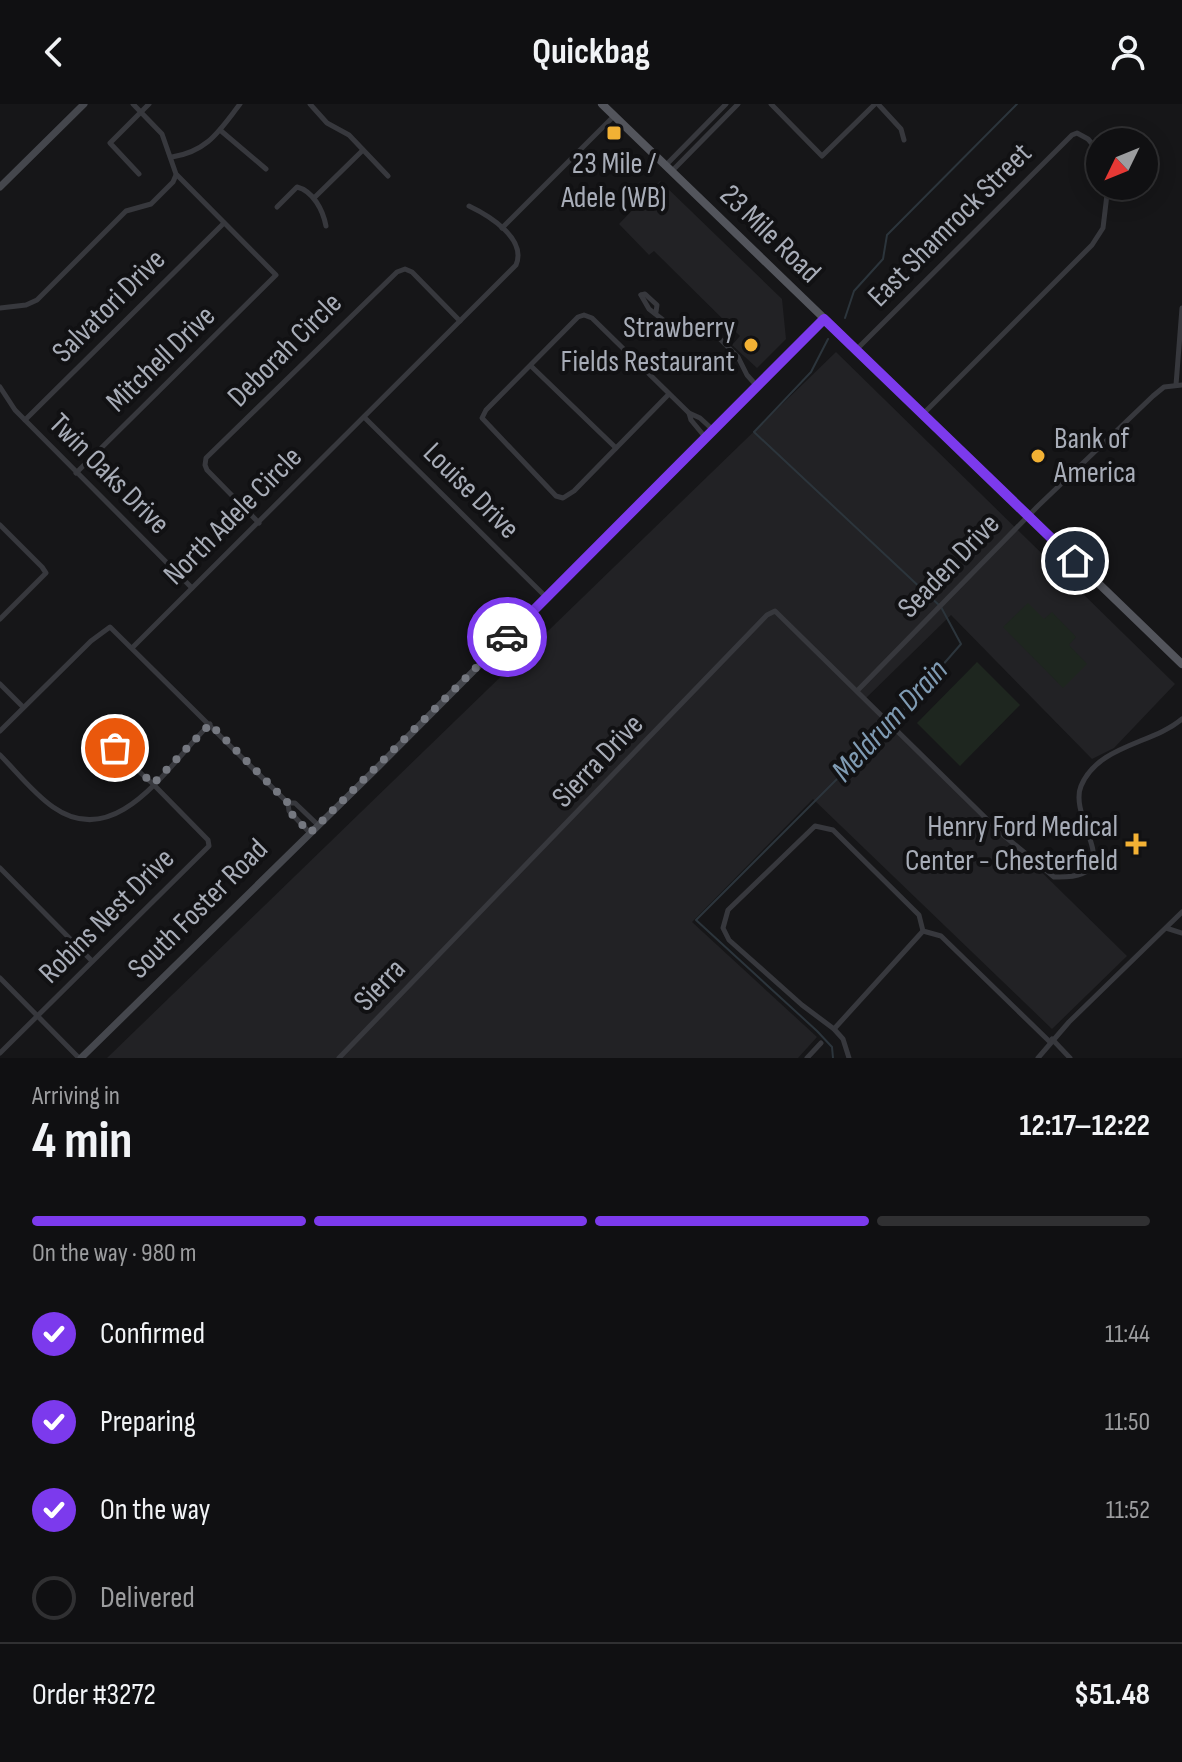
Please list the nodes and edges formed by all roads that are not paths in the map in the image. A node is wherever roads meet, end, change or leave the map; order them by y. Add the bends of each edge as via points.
1 (84, 104) edge
2 (133, 104) edge
3 (149, 104) edge
4 (240, 104) edge
5 (310, 104) edge
6 (602, 104) edge
7 (726, 104) edge
8 (738, 104) edge
9 (771, 104) edge
10 (877, 104) edge
11 (141, 112) junction
12 (614, 116) junction
13 (220, 130) junction
14 (1086, 138) edge
15 (904, 140) dead end
16 (363, 150) junction
17 (172, 157) junction
18 (668, 168) junction
19 (266, 169) dead end
20 (139, 174) dead end
21 (176, 174) junction
22 (388, 176) dead end
23 (0, 187) edge
24 (314, 198) junction
25 (1106, 200) edge
26 (469, 206) dead end
27 (277, 207) dead end
28 (224, 223) junction
29 (326, 226) dead end
30 (502, 228) junction
31 (641, 295) dead end
32 (0, 308) edge
33 (1182, 308) edge
34 (824, 319) junction
35 (460, 321) junction
36 (856, 350) junction
37 (531, 366) junction
38 (756, 385) junction
39 (1179, 385) edge
40 (0, 387) edge
41 (669, 394) junction
42 (689, 413) junction
43 (923, 414) junction
44 (364, 417) junction
45 (25, 420) junction
46 (712, 429) junction
47 (705, 437) junction
48 (616, 448) junction
49 (76, 473) junction
50 (1028, 516) junction
51 (259, 523) junction
52 (0, 525) edge
53 (192, 588) junction
54 (546, 597) junction
55 (0, 619) edge
56 (133, 647) junction
57 (1182, 664) edge
58 (0, 684) edge
59 (857, 691) junction
60 (23, 707) junction
61 (1182, 719) edge
62 (210, 724) junction
63 (0, 731) edge
64 (108, 744) dead end
65 (0, 755) edge
66 (153, 784) junction
67 (288, 803) junction
68 (318, 825) junction
69 (310, 833) junction
70 (0, 868) edge
71 (1182, 912) edge
72 (1166, 928) junction
73 (923, 931) junction
74 (1182, 933) edge
75 (452, 942) joint
76 (92, 961) junction
77 (0, 978) edge
78 (38, 1015) junction
79 (834, 1029) junction
80 (1051, 1040) junction
81 (821, 1043) dead end
82 (0, 1053) edge
83 (80, 1058) edge
84 (339, 1058) edge
85 (807, 1058) edge
86 (849, 1058) edge
87 (1038, 1058) edge
88 (1070, 1058) edge

1 - 23 street
2 - 11 street
3 - 11 street
4 - 13 street
5 - 16 street
6 - 12 main road, 23 Mile Road
7 - 18 street
8 - 18 street
9 - 10 street via 822,156
10 - 15 street via 901,129
11 - 17 street via 162,134
11 - 20 street via 110,143
12 - 18 main road, 23 Mile Road
12 - 30 street
13 - 17 street via 198,150
13 - 19 street
14 - 36 street, East Shamrock Street via 1072,135
16 - 22 street
16 - 24 street
17 - 21 street
18 - 34 main road, 23 Mile Road
21 - 28 street
21 - 32 street via 151,204 126,211 37,300
24 - 27 street via 297,187
24 - 29 street
25 - 43 street via 1103,228 1092,245
26 - 30 street
28 - 45 street, Salvatori Drive
28 - 49 street, Mitchell Drive via 276,275
30 - 35 street, North Adele Circle via 516,245 519,260
31 - 38 street via 649,309 671,325 711,330
33 - 39 street
34 - 36 main road, 23 Mile Road
34 - 38 street, South Foster Road
35 - 44 street, North Adele Circle
35 - 51 street, Deborah Circle via 412,272 397,272 206,458 207,470
36 - 43 main road, 23 Mile Road
37 - 41 street via 584,315
37 - 48 street
37 - 48 street via 482,418 556,496 574,491
38 - 46 street, South Foster Road
39 - 50 street, Seaden Drive via 1164,387 1153,396
40 - 45 street, Twin Oaks Drive
41 - 42 street
41 - 48 street
42 - 46 street
42 - 47 street
43 - 50 main road, 23 Mile Road
44 - 51 street, North Adele Circle
44 - 54 street, Louise Drive
45 - 49 street, Twin Oaks Drive
46 - 47 street, South Foster Road
47 - 54 street, South Foster Road
49 - 53 street, Twin Oaks Drive
50 - 57 main road, 23 Mile Road
50 - 59 street, Seaden Drive
51 - 53 street, North Adele Circle
52 - 55 street via 46,573
53 - 56 street, North Adele Circle
54 - 68 street, South Foster Road
56 - 60 street via 110,627
56 - 62 street
58 - 60 street
59 - 61 street via 1002,834 1054,877 1081,872 1094,863 1079,803 1087,776 1114,752
59 - 75 street, Sierra Drive via 775,611 767,615
60 - 63 street
62 - 66 street
62 - 67 street
64 - 66 street
65 - 66 street via 49,804 76,818 98,820 118,814
66 - 76 street, Robins Nest Drive via 209,844
67 - 68 street via 295,803
67 - 69 street
68 - 69 street, South Foster Road
69 - 83 street, South Foster Road
70 - 76 street
71 - 72 street
72 - 74 street
72 - 80 street
73 - 79 street
73 - 79 street via 919,915 833,830 818,825 728,910 723,924 729,940
73 - 80 street via 941,936
75 - 84 street, Sierra
76 - 78 street, Robins Nest Drive
77 - 78 street
78 - 82 street, Robins Nest Drive
78 - 83 street
79 - 86 street
80 - 87 street
80 - 88 street
81 - 85 street

